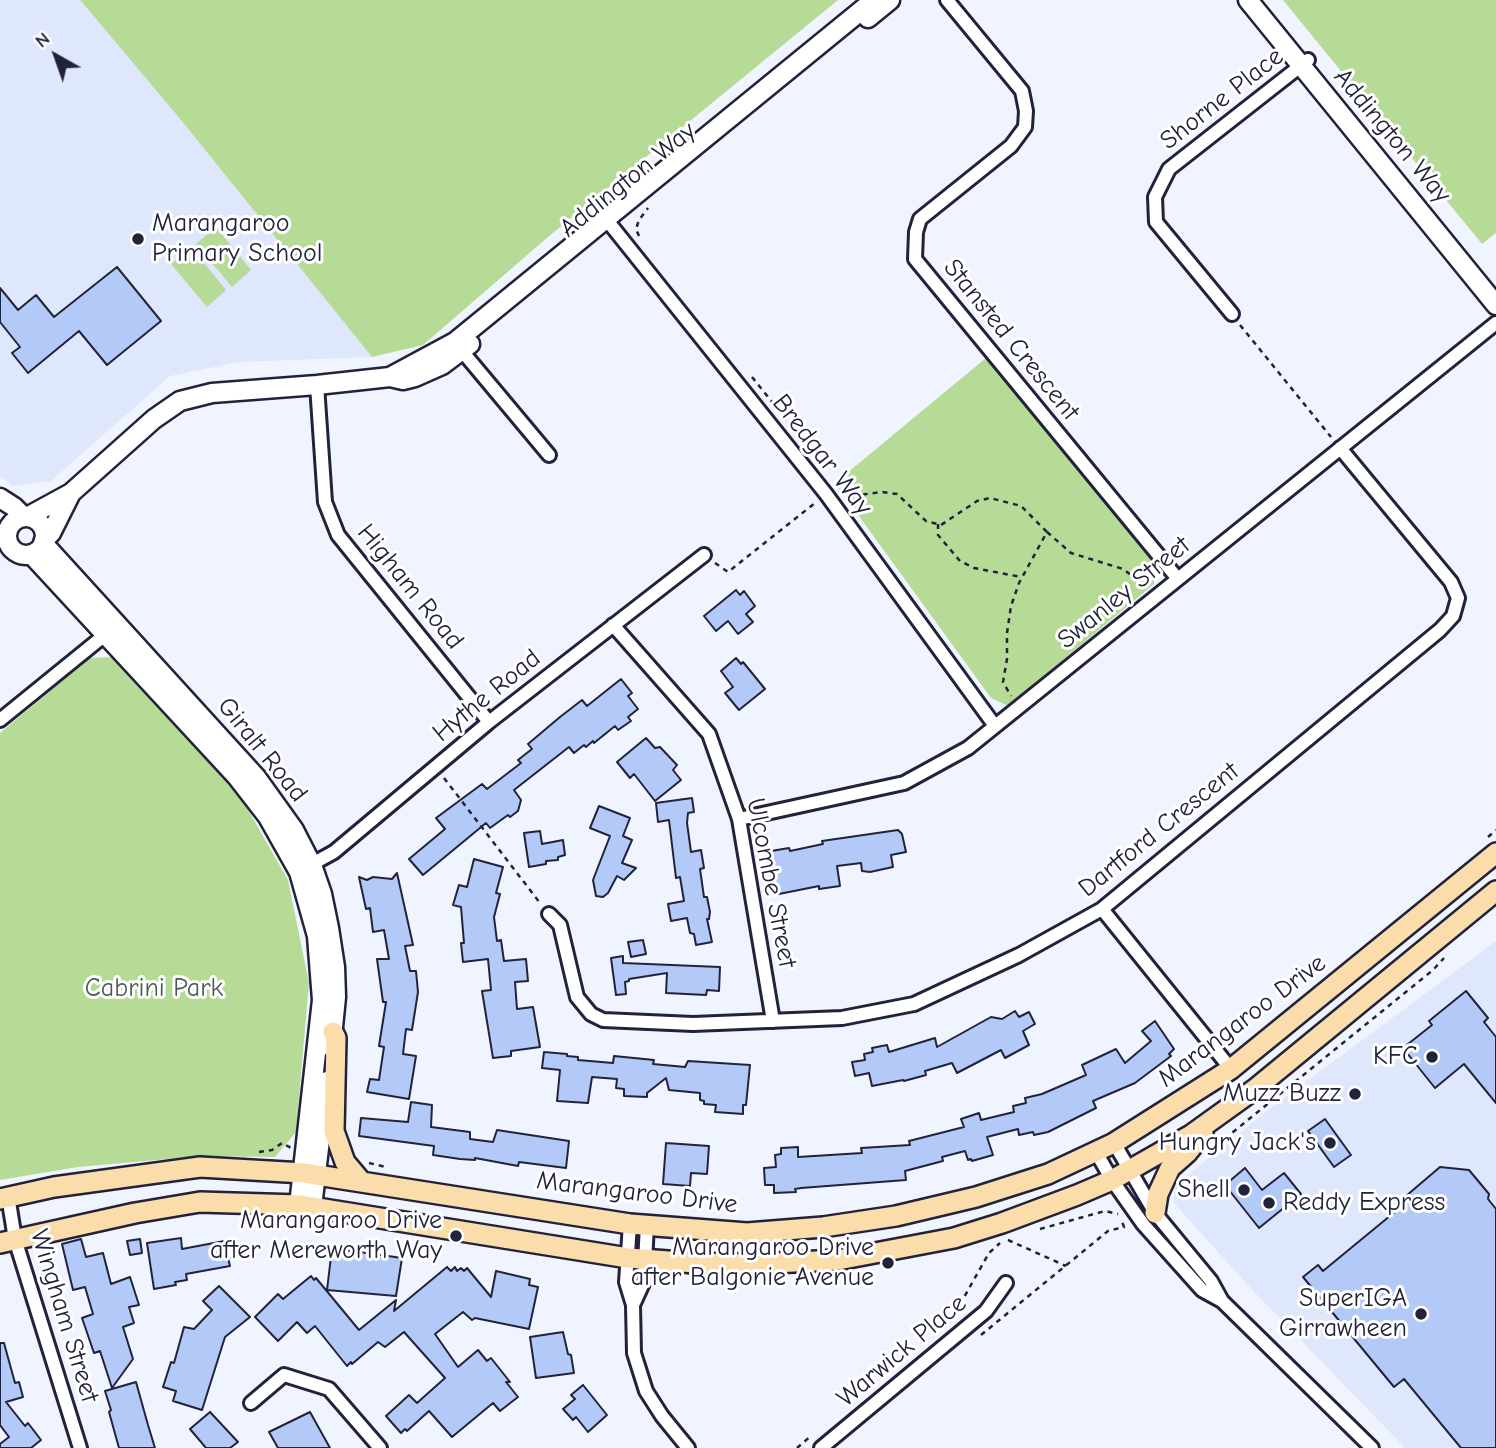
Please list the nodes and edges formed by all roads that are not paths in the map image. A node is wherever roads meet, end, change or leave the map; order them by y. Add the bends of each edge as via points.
1 (874, 0) edge
2 (890, 0) edge
3 (947, 0) edge
4 (1248, 0) edge
5 (1261, 0) edge
6 (1304, 63) junction
7 (609, 224) junction
8 (1496, 288) edge
9 (1496, 305) edge
10 (1232, 314) road end
11 (1496, 323) edge
12 (459, 346) junction
13 (317, 386) junction
14 (1340, 448) junction
15 (549, 455) dead end
16 (71, 493) junction
17 (0, 498) edge
18 (25, 517) junction
19 (4, 526) edge
20 (39, 546) junction
21 (704, 555) road end
22 (1178, 579) junction
23 (613, 625) junction
24 (111, 630) junction
25 (0, 720) edge
26 (489, 722) junction
27 (995, 726) junction
28 (739, 819) junction
29 (1489, 847) edge
30 (306, 868) junction
31 (1496, 891) edge
32 (1102, 909) junction
33 (549, 914) road end
34 (773, 1021) junction
35 (333, 1032) junction
36 (1231, 1069) junction
37 (1215, 1119) junction
38 (1114, 1143) junction
39 (1096, 1152) junction
40 (1129, 1170) junction
41 (363, 1171) junction
42 (310, 1174) junction
43 (1112, 1180) junction
44 (4, 1198) edge
45 (305, 1206) junction
46 (1155, 1213) junction
47 (639, 1225) junction
48 (8, 1241) edge
49 (637, 1259) junction
50 (1006, 1283) dead end
51 (1222, 1301) junction
52 (251, 1403) dead end
53 (80, 1448) edge
54 (380, 1448) edge
55 (688, 1448) edge
56 (821, 1448) edge
57 (1372, 1448) edge

1 - 7 street, Addington Way
2 - 7 street, Addington Way
3 - 22 street, Stansted Crescent via 1022,91 1025,127 1011,146 920,219 915,259
4 - 6 street, Addington Way
5 - 6 street, Addington Way
6 - 8 street, Addington Way
6 - 9 street, Addington Way
6 - 10 street, Shorne Place via 1169,169 1155,197 1156,222
7 - 12 street, Addington Way
7 - 27 street, Bredgar Way via 826,494
11 - 14 street, Swanley Street
12 - 13 street, Addington Way via 390,377
12 - 15 street
13 - 16 street, Addington Way via 212,393 180,401
13 - 26 street, Higham Road via 325,502 338,535
14 - 22 street, Swanley Street
14 - 32 street, Dartford Crescent via 1451,582 1458,598 1453,616
16 - 18 street, Addington Way
16 - 20 street, Addington Way via 51,533
17 - 18 street
18 - 19 street
18 - 20 street via 33,518 44,530
19 - 20 street via 12,548 19,553
20 - 24 street, Giralt Road
21 - 23 street, Hythe Road
22 - 27 street, Swanley Street
23 - 26 street, Hythe Road
23 - 28 street, Ulcombe Street via 709,734
24 - 25 street
24 - 30 street, Giralt Road via 237,777
26 - 30 street, Hythe Road via 334,852
27 - 28 street, Swanley Street via 968,748 904,783
28 - 34 street, Ulcombe Street
29 - 36 main road, Marangaroo Drive
30 - 35 street, Giralt Road via 322,894 335,967
30 - 42 street, Giralt Road via 322,1000 306,1149
31 - 37 main road
32 - 34 street, Dartford Crescent via 1019,955 914,1004 842,1018
32 - 36 street
33 - 34 street, Dartford Crescent via 560,925 577,997 603,1020
35 - 41 main road via 334,1131 345,1162
35 - 42 street, Giralt Road
36 - 38 main road, Marangaroo Drive
37 - 40 main road
37 - 46 main road via 1170,1168
38 - 39 main road, Marangaroo Drive
38 - 40 street
39 - 43 street
39 - 47 main road, Marangaroo Drive via 1048,1174 897,1216 747,1233
40 - 43 main road
40 - 46 street
41 - 42 main road, Marangaroo Drive
41 - 47 main road, Marangaroo Drive
42 - 44 main road, Marangaroo Drive via 200,1167
42 - 45 street, Giralt Road
43 - 49 main road via 1002,1223 910,1248 838,1260 751,1264
43 - 51 street via 1179,1265 1202,1290
44 - 48 street, Wingham Street
45 - 48 main road via 200,1202
45 - 49 main road
46 - 51 street
47 - 49 street
48 - 53 street, Wingham Street
49 - 55 street via 644,1281 633,1304 634,1353 646,1391
50 - 56 street, Warwick Place via 986,1311
51 - 57 street
52 - 54 street via 285,1375 328,1389

